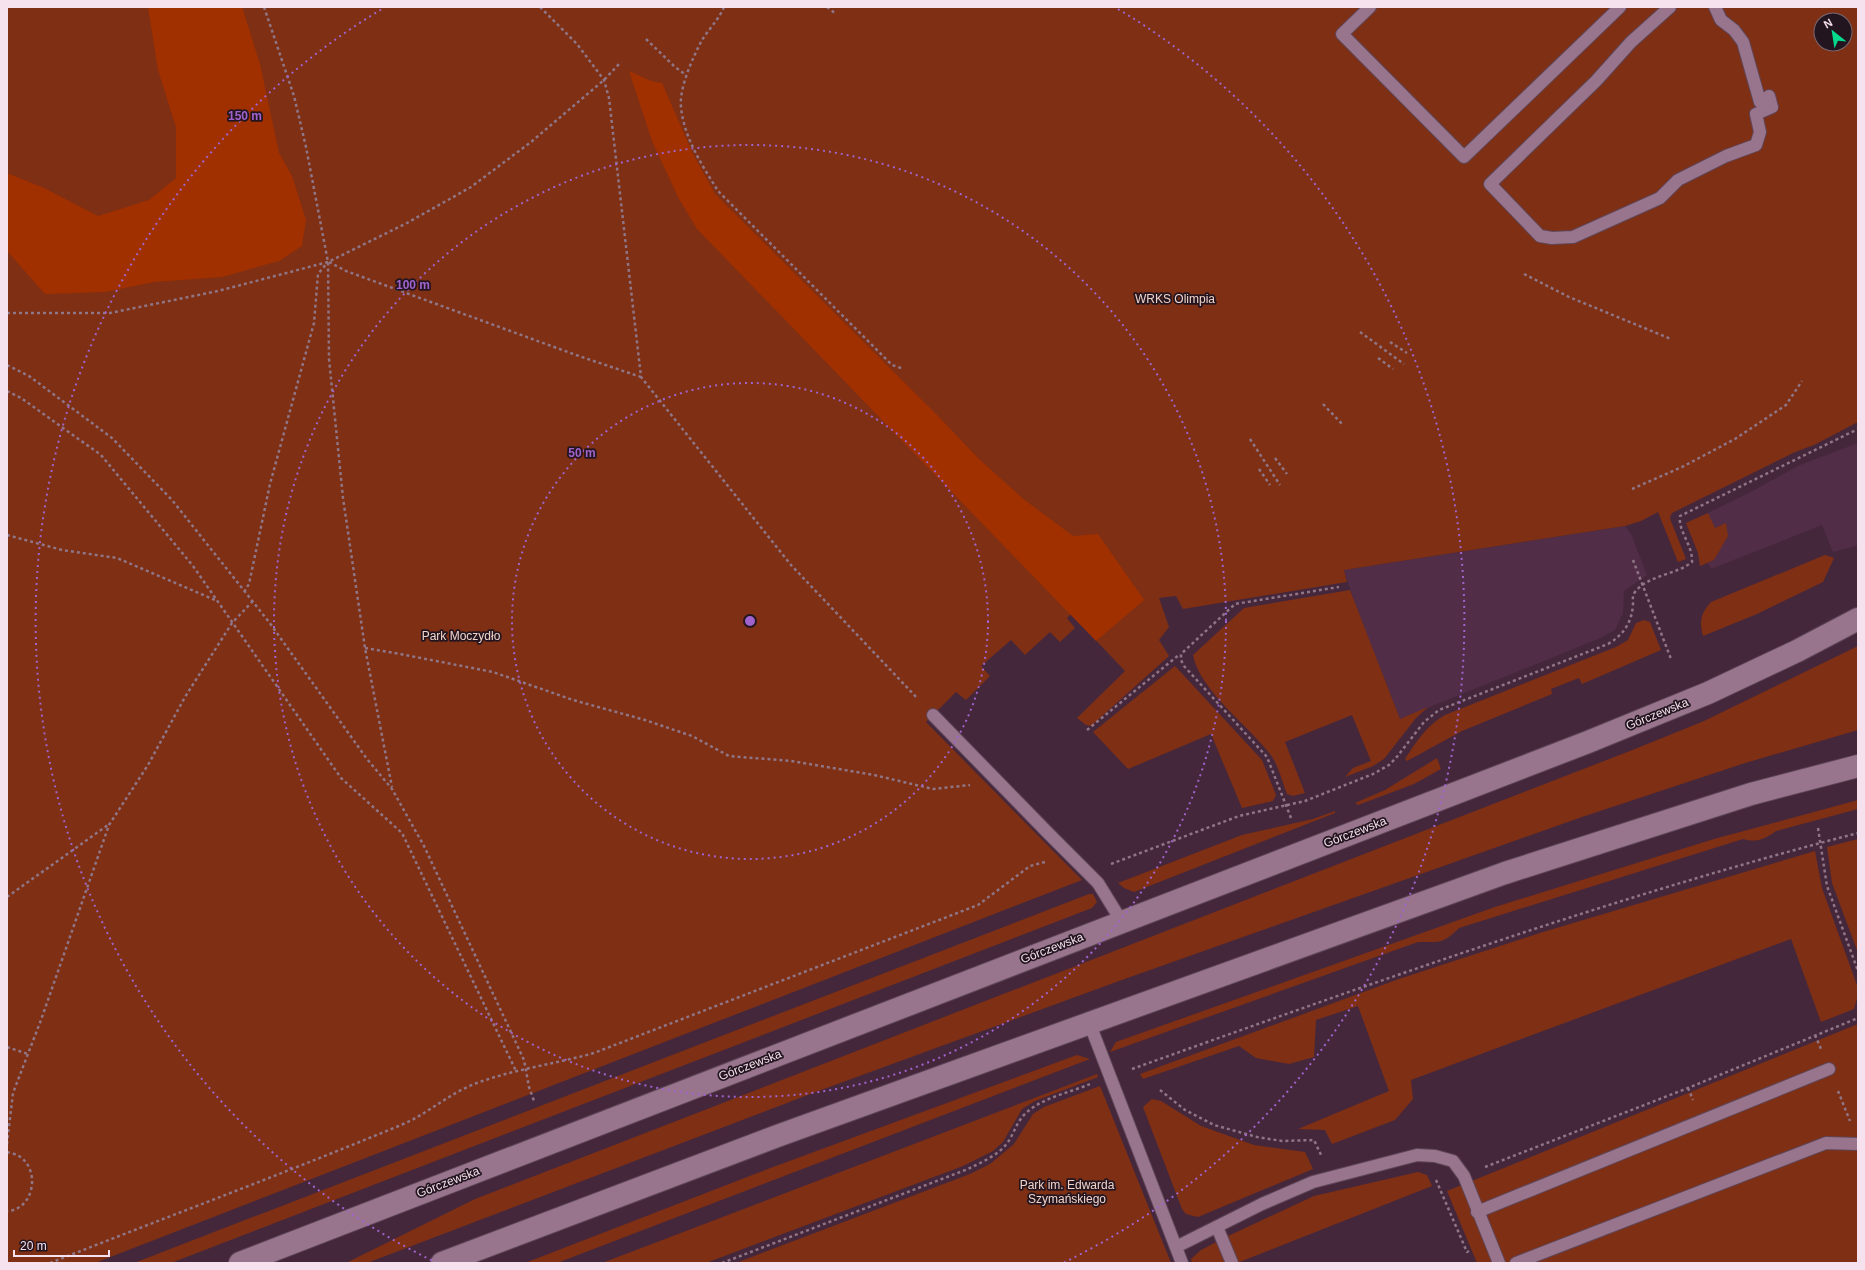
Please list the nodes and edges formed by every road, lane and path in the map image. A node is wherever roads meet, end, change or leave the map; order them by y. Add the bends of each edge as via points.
1 (264, 7) edge
2 (540, 7) edge
3 (724, 7) edge
4 (827, 7) edge
5 (1370, 7) edge
6 (1620, 7) edge
7 (1670, 7) edge
8 (1715, 7) edge
9 (836, 14) dead end
10 (646, 39) dead end
11 (621, 62) dead end
12 (686, 75) junction
13 (604, 80) junction
14 (328, 262) junction
15 (1524, 274) dead end
16 (7, 313) edge
17 (1360, 332) dead end
18 (1671, 339) dead end
19 (1390, 342) dead end
20 (1407, 353) dead end
21 (1378, 358) dead end
22 (1404, 364) dead end
23 (7, 365) edge
24 (904, 369) dead end
25 (1393, 369) dead end
26 (641, 377) junction
27 (1802, 381) dead end
28 (7, 392) edge
29 (1323, 404) dead end
30 (1342, 424) dead end
31 (1858, 429) edge
32 (1250, 439) dead end
33 (1275, 458) dead end
34 (1259, 469) dead end
35 (1286, 474) dead end
36 (1270, 485) dead end
37 (1280, 485) dead end
38 (1632, 489) dead end
39 (7, 535) edge
40 (1633, 560) dead end
41 (1643, 586) junction
42 (1339, 587) dead end
43 (244, 592) junction
44 (216, 601) junction
45 (252, 602) junction
46 (1858, 619) edge
47 (232, 623) junction
48 (364, 648) junction
49 (1181, 654) junction
50 (1671, 659) dead end
51 (933, 715) joint
52 (1087, 730) dead end
53 (1858, 766) edge
54 (998, 783) junction
55 (392, 789) junction
56 (1286, 805) junction
57 (1291, 818) dead end
58 (109, 825) junction
59 (1818, 828) dead end
60 (1858, 833) edge
61 (1820, 843) junction
62 (1079, 864) junction
63 (7, 896) edge
64 (1122, 922) junction
65 (1858, 971) edge
66 (1858, 1018) edge
67 (1089, 1022) junction
68 (7, 1047) edge
69 (28, 1054) junction
70 (525, 1068) junction
71 (1829, 1069) dead end
72 (516, 1071) junction
73 (1109, 1077) junction
74 (1160, 1090) dead end
75 (534, 1101) dead end
76 (7, 1144) edge
77 (1858, 1144) edge
78 (7, 1152) edge
79 (1464, 1176) junction
80 (1332, 1177) junction
81 (7, 1211) edge
82 (1477, 1212) junction
83 (1217, 1227) junction
84 (1176, 1247) junction
85 (50, 1263) edge
86 (240, 1263) edge
87 (442, 1263) edge
88 (722, 1263) edge
89 (1182, 1263) edge
90 (1232, 1263) edge
91 (1499, 1263) edge
92 (1516, 1263) edge

1 - 14 path via 294,96
2 - 13 path via 577,44
3 - 12 path via 703,39
4 - 9 path
5 - 6 lane via 1342,34 1464,157
7 - 8 lane via 1631,42 1596,81 1490,184 1540,236 1573,237 1660,198 1678,180 1726,156 1756,145 1760,132 1756,114 1772,107 1769,96 1760,102 1743,42 1734,30 1721,20
10 - 12 path
11 - 13 path
12 - 24 path via 681,106 686,129 697,156 718,191 892,365
13 - 14 path via 531,142 471,187 407,223
13 - 26 path via 609,98
14 - 16 path via 218,291 110,313
14 - 26 path via 346,271
14 - 43 path via 318,274 314,323 270,484 249,584
14 - 48 path via 329,359 342,498
15 - 18 path via 1569,297
17 - 22 path
19 - 20 path
21 - 25 path
23 - 43 path via 29,376 112,438 172,500
26 - 51 path via 791,565
27 - 38 path via 1786,405 1735,439 1682,467
28 - 44 path via 20,398 101,455 193,566
29 - 30 path
31 - 41 path via 1680,516 1679,522 1692,555 1692,562
32 - 37 path
33 - 35 path
34 - 36 path
39 - 44 path via 62,550 117,558
40 - 41 path
41 - 50 path
41 - 56 path via 1635,592 1632,614 1626,629 1618,638 1439,710 1424,722 1396,758 1380,770 1316,797
42 - 49 path via 1235,604
43 - 45 path
44 - 47 path
45 - 47 path
45 - 55 path via 367,759
46 - 64 main road, Górczewska via 1708,693
47 - 58 path via 185,698 148,765
47 - 72 path via 341,778 402,833
48 - 54 path via 493,672 573,700 692,736 729,756 791,761 874,775 933,789
48 - 55 path
49 - 52 path
49 - 56 path via 1184,666 1267,757
51 - 54 lane
53 - 67 main road via 1751,794 1512,871
54 - 62 lane
55 - 70 path via 424,846 524,1060
56 - 57 path
56 - 62 path via 1239,816 1103,866
58 - 63 path
58 - 69 path
59 - 61 path
60 - 61 path
61 - 65 path via 1827,886
61 - 73 path via 1728,869 1461,953
62 - 64 lane via 1098,883
62 - 70 path via 1053,862 1030,866 978,905 594,1052 570,1060
64 - 86 main road, Górczewska
66 - 79 path
67 - 73 lane
67 - 87 main road via 780,1134
68 - 69 path
69 - 76 path via 13,1093
70 - 72 path
70 - 75 path
71 - 82 lane
72 - 85 path via 460,1090 404,1124
73 - 84 lane
73 - 88 path via 1042,1102 1022,1116 1002,1150 975,1165
74 - 80 path via 1185,1110 1214,1125 1282,1141 1314,1140
77 - 92 lane via 1826,1143
78 - 81 path via 19,1156 28,1166 33,1179 31,1192 23,1204 12,1211
79 - 80 lane via 1453,1161 1417,1155
79 - 82 lane
80 - 83 lane via 1313,1182 1262,1204
82 - 91 lane
83 - 84 lane
83 - 90 lane
84 - 89 lane

